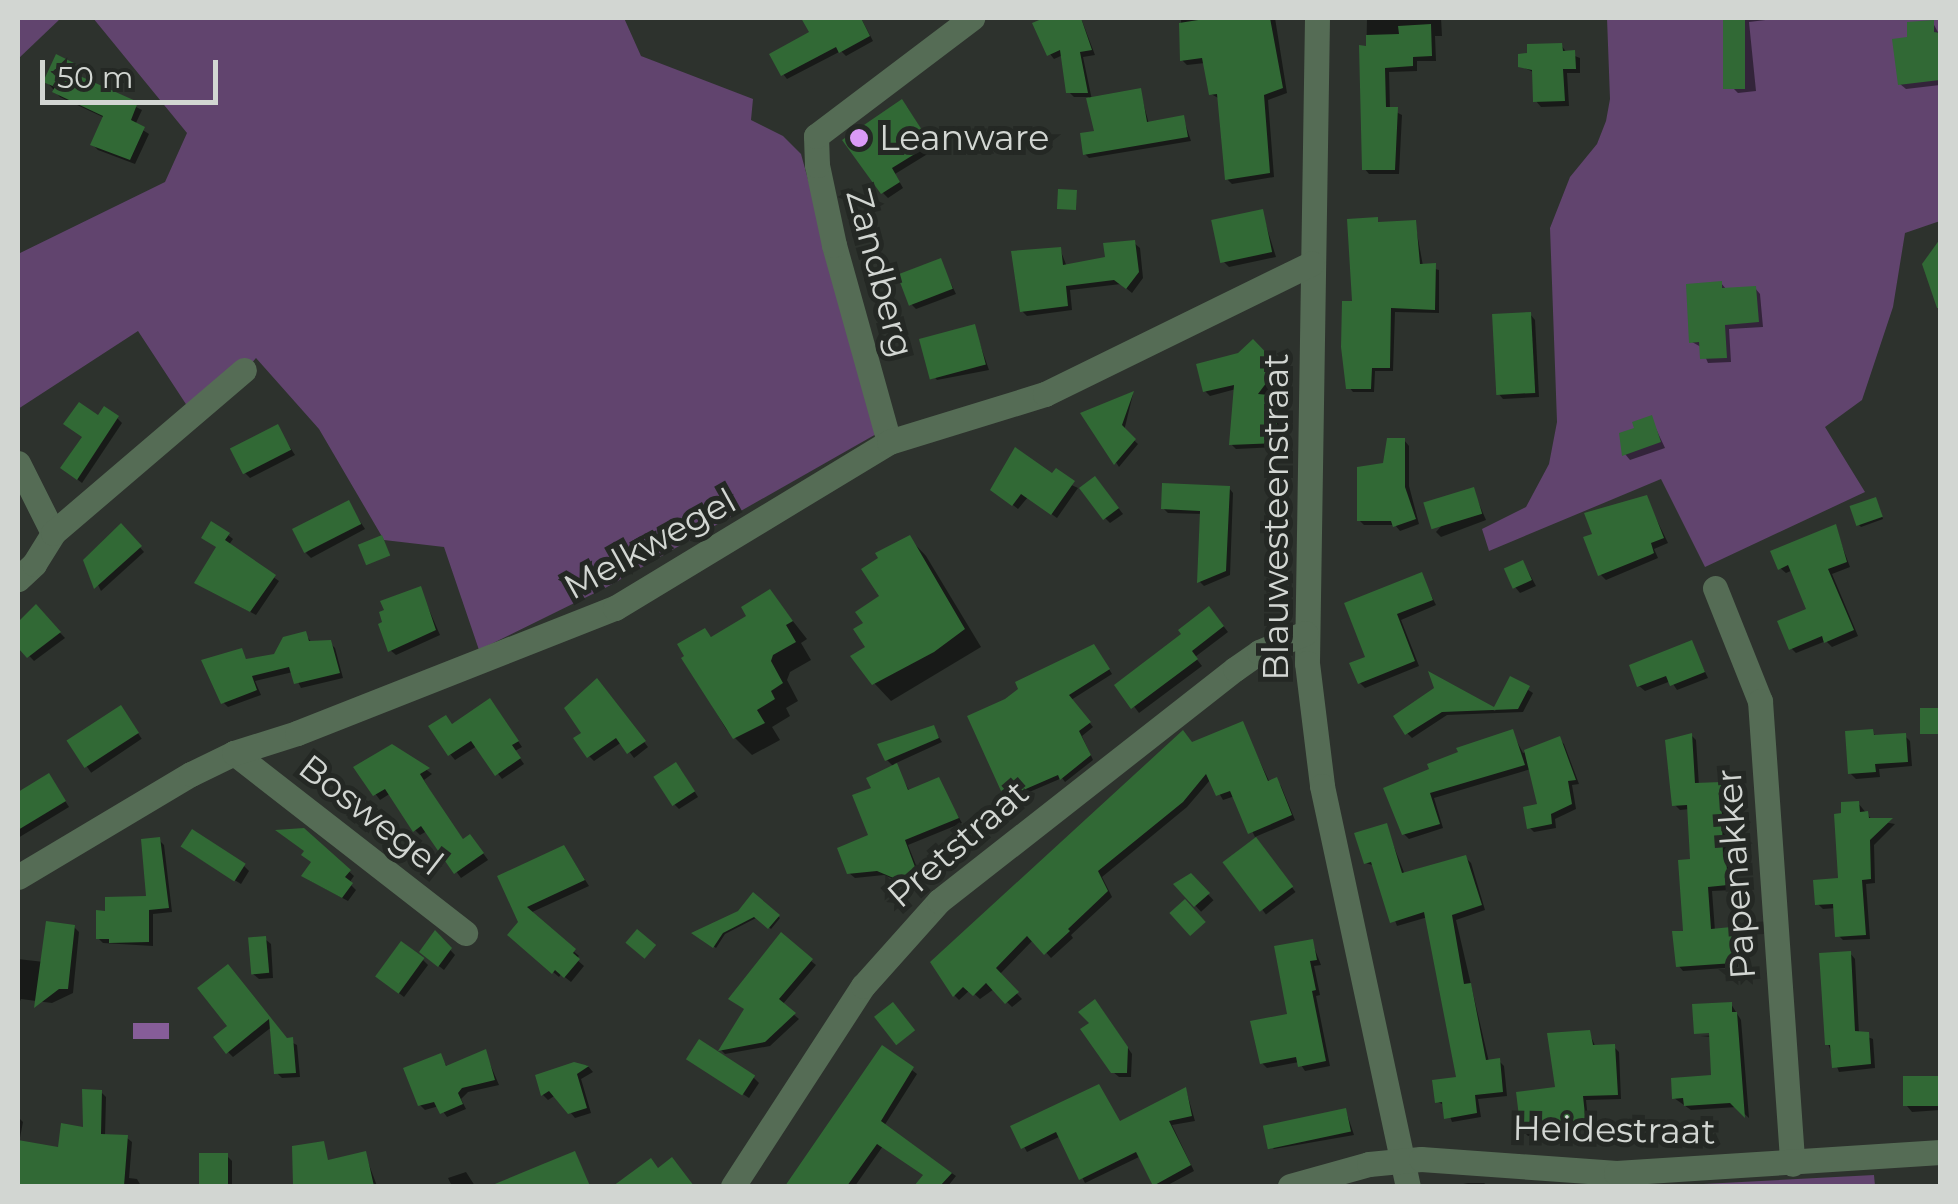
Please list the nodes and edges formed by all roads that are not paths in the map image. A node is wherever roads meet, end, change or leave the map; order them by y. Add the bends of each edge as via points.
1 (972, 18) edge
2 (1317, 18) edge
3 (1312, 264) junction
4 (244, 370) dead end
5 (889, 442) junction
6 (18, 463) edge
7 (53, 533) junction
8 (18, 579) edge
9 (1716, 588) dead end
10 (1305, 633) junction
11 (234, 753) junction
12 (18, 877) edge
13 (465, 933) dead end
14 (1940, 1152) edge
15 (1401, 1161) junction
16 (1792, 1164) junction
17 (733, 1186) edge
18 (1290, 1186) edge
19 (1408, 1186) edge

1 - 5 street, Zandberg via 816,136 834,245
2 - 3 street, Blauwesteenstraat
3 - 5 street, Melkwegel via 1046,394
3 - 10 street, Blauwesteenstraat
4 - 7 street
5 - 11 street, Melkwegel via 615,608
6 - 7 street
7 - 8 street
9 - 16 street, Papenakker via 1760,701
10 - 15 street, Blauwesteenstraat via 1322,786
10 - 17 street, Pretstraat via 1234,670 939,901 864,986
11 - 12 street, Melkwegel
11 - 13 street, Boswegel
14 - 16 street, Heidestraat
15 - 16 street, Heidestraat via 1616,1173
15 - 18 street, Heidestraat
15 - 19 street, Blauwesteenstraat

